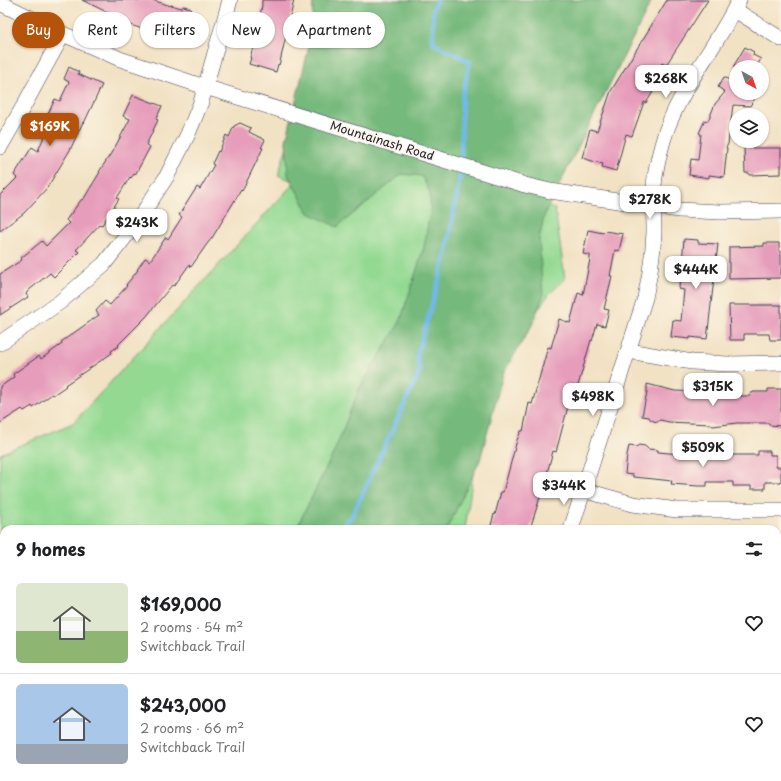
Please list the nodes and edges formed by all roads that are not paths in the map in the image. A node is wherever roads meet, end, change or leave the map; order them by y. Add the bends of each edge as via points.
1 (230, 0) edge
2 (0, 4) edge
3 (737, 5) edge
4 (17, 12) edge
5 (65, 35) edge
6 (781, 39) edge
7 (55, 48) edge
8 (205, 87) junction
9 (0, 147) edge
10 (654, 207) junction
11 (781, 212) edge
12 (0, 343) edge
13 (628, 351) junction
14 (781, 363) edge
15 (583, 490) junction
16 (781, 510) edge
17 (572, 525) edge

1 - 8 street
2 - 4 street, Mountainash Road
3 - 6 street
3 - 10 street via 670,121 654,184
5 - 8 street, Mountainash Road via 120,59
7 - 9 street
8 - 10 street, Mountainash Road via 525,185
8 - 12 street via 188,134 167,176 139,219 104,264 60,302
10 - 11 street, Mountainash Road via 700,211
10 - 13 street via 649,280
13 - 14 street via 699,363
13 - 15 street
15 - 16 street via 633,504 670,509
15 - 17 street

